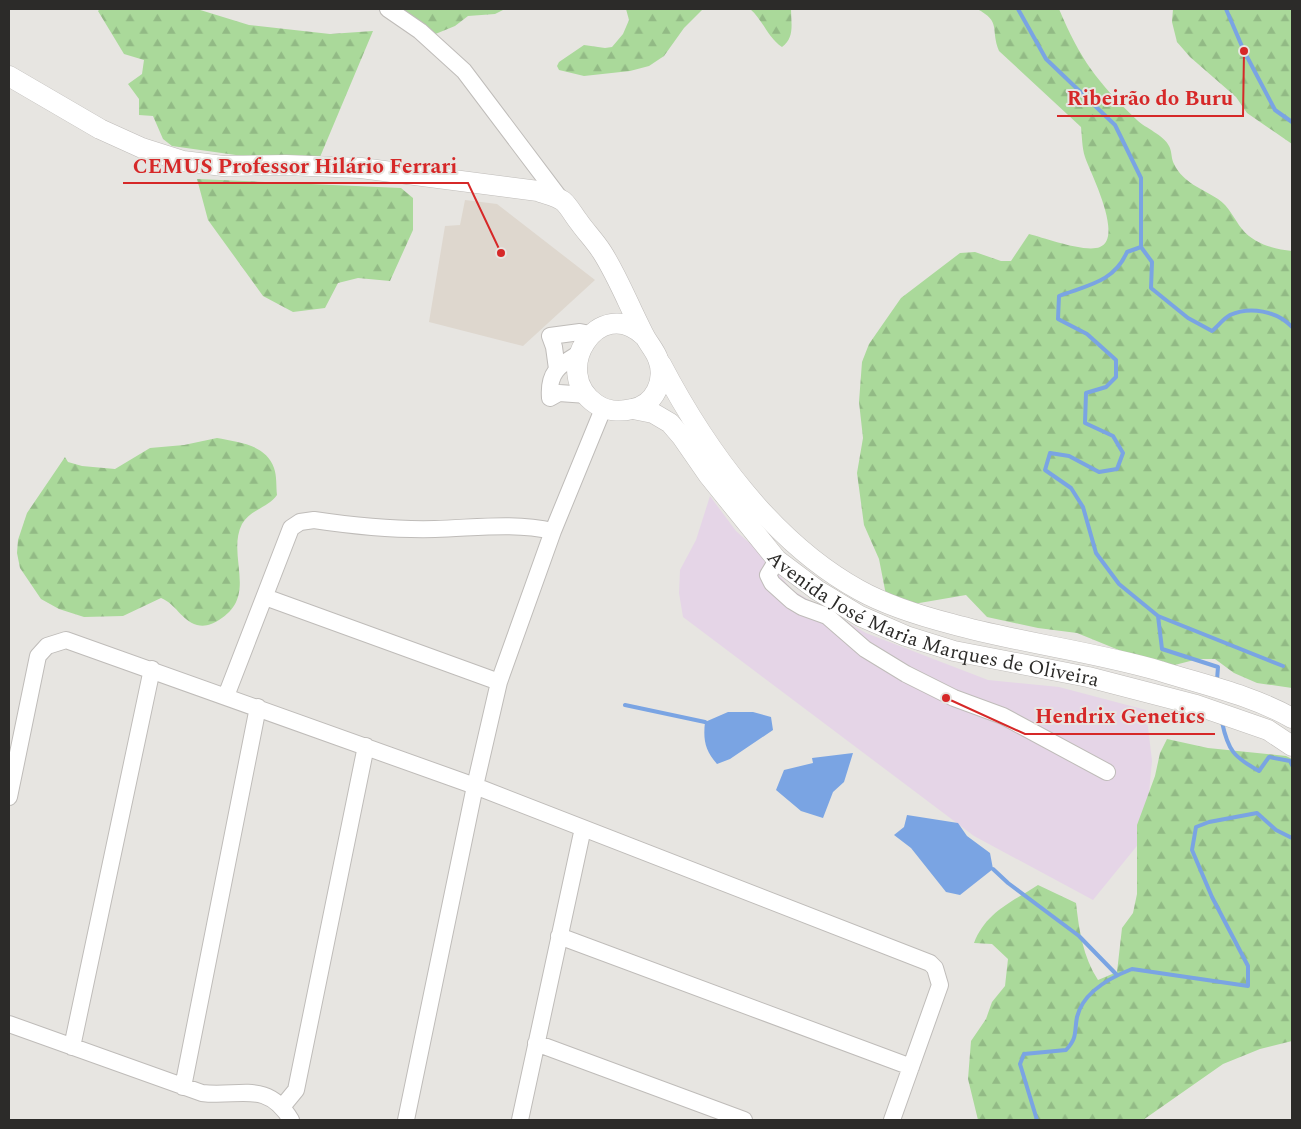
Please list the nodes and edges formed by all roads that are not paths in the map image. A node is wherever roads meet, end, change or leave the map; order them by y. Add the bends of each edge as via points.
1 (388, 9) edge
2 (9, 76) edge
3 (562, 201) junction
4 (613, 273) junction
5 (594, 332) junction
6 (644, 336) junction
7 (578, 354) junction
8 (659, 360) junction
9 (557, 369) junction
10 (587, 395) junction
11 (603, 409) junction
12 (633, 409) junction
13 (553, 531) junction
14 (777, 560) junction
15 (265, 597) junction
16 (152, 669) junction
17 (499, 682) junction
18 (226, 696) junction
19 (258, 707) junction
20 (1292, 718) edge
21 (366, 746) junction
22 (1292, 746) edge
23 (1107, 772) dead end
24 (475, 786) junction
25 (9, 797) edge
26 (583, 828) junction
27 (559, 936) junction
28 (9, 1024) edge
29 (536, 1043) junction
30 (72, 1047) junction
31 (911, 1067) junction
32 (183, 1087) junction
33 (287, 1114) edge
34 (406, 1120) edge
35 (520, 1120) edge
36 (744, 1120) edge
37 (892, 1120) edge

1 - 3 street via 420,31 464,71
2 - 3 main road via 100,129 142,148 183,161 223,166 361,168 538,191
3 - 4 main road via 602,252
4 - 5 main road via 615,301 611,312
4 - 6 main road
5 - 6 main road via 624,324 634,327
5 - 7 main road
5 - 9 street via 550,336
6 - 8 main road
7 - 9 street
7 - 10 main road via 579,380
8 - 12 main road via 659,388 650,401
8 - 20 main road, Avenida José Maria Marques de Oliveira via 694,421 758,508 818,564 860,591 952,624 1122,660 1216,688 1279,710
9 - 10 street via 550,378 550,398 559,393
10 - 11 main road
11 - 12 main road
11 - 13 street
12 - 14 main road, Avenida José Maria Marques de Oliveira via 653,413 677,430 709,476
13 - 15 street via 506,525 403,529 305,520 292,528
13 - 17 street
14 - 22 main road, Avenida José Maria Marques de Oliveira via 838,604 906,636 954,651 1088,677 1219,714 1268,730
14 - 23 street via 768,575 772,583 802,607 827,616 866,649 914,678 954,698 1003,716
15 - 17 street
15 - 18 street
16 - 18 street
16 - 25 street via 73,641 59,640 46,646 38,656
16 - 30 street
17 - 24 street
18 - 19 street
19 - 21 street
19 - 32 street
21 - 24 street
21 - 33 street via 296,1090
24 - 26 street
24 - 34 street
26 - 27 street
26 - 31 street via 930,963 940,985
27 - 29 street
27 - 31 street
28 - 30 street
29 - 35 street
29 - 36 street
30 - 32 street
31 - 37 street
32 - 33 street via 210,1094 251,1092 268,1097

